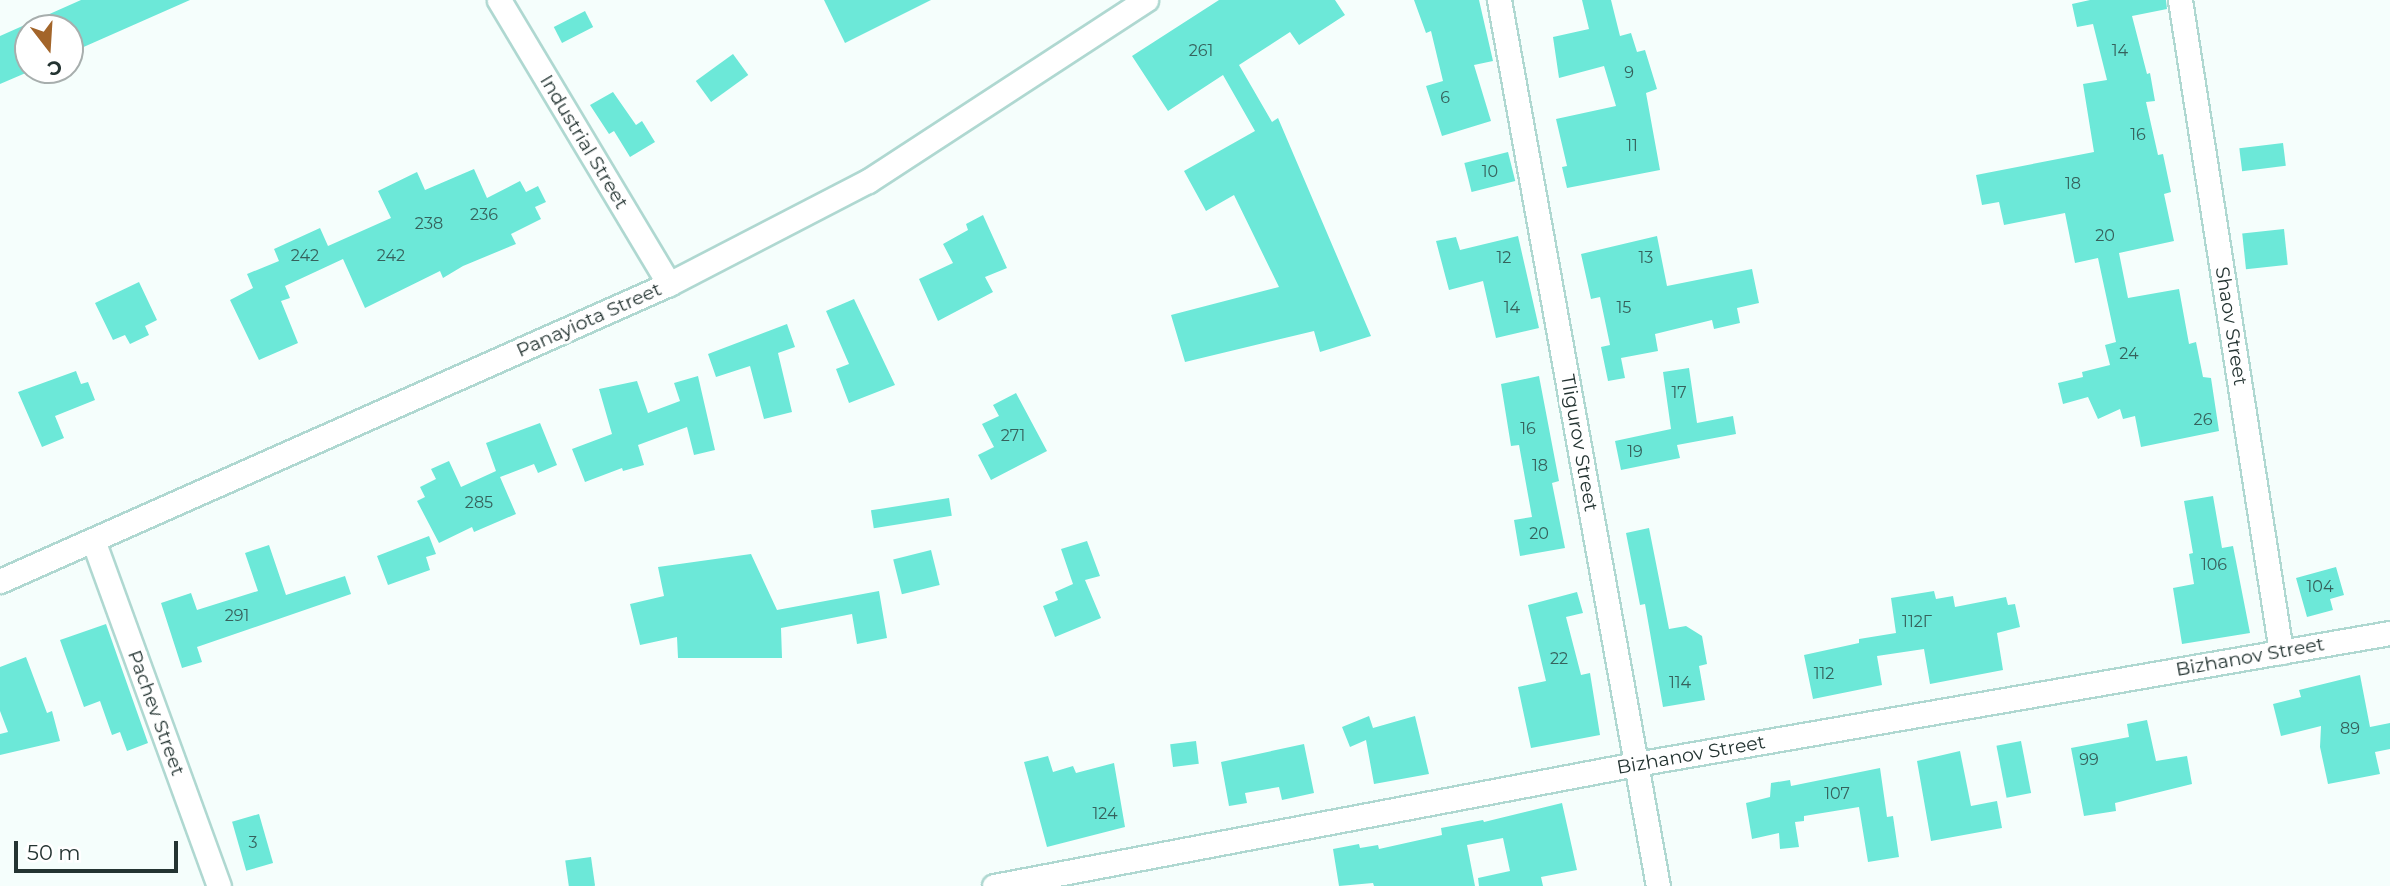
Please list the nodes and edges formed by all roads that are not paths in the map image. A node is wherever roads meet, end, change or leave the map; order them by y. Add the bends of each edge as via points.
1 (499, 0) edge
2 (1146, 0) edge
3 (1499, 0) edge
4 (2180, 0) edge
5 (669, 284) junction
6 (93, 540) junction
7 (0, 581) edge
8 (2390, 633) edge
9 (2281, 652) junction
10 (1636, 764) junction
11 (219, 886) edge
12 (994, 886) edge
13 (1658, 886) edge

1 - 5 street, Industrial Street
2 - 5 street, Panayiota Street via 868,181
3 - 10 street, Tligurov Street
4 - 9 street, Shaov Street
5 - 6 street, Panayiota Street
6 - 7 street, Panayiota Street
6 - 11 street, Pachev Street
8 - 9 street, Bizhanov Street
9 - 10 street, Bizhanov Street
10 - 12 street, Bizhanov Street
10 - 13 street, Tligurov Street

